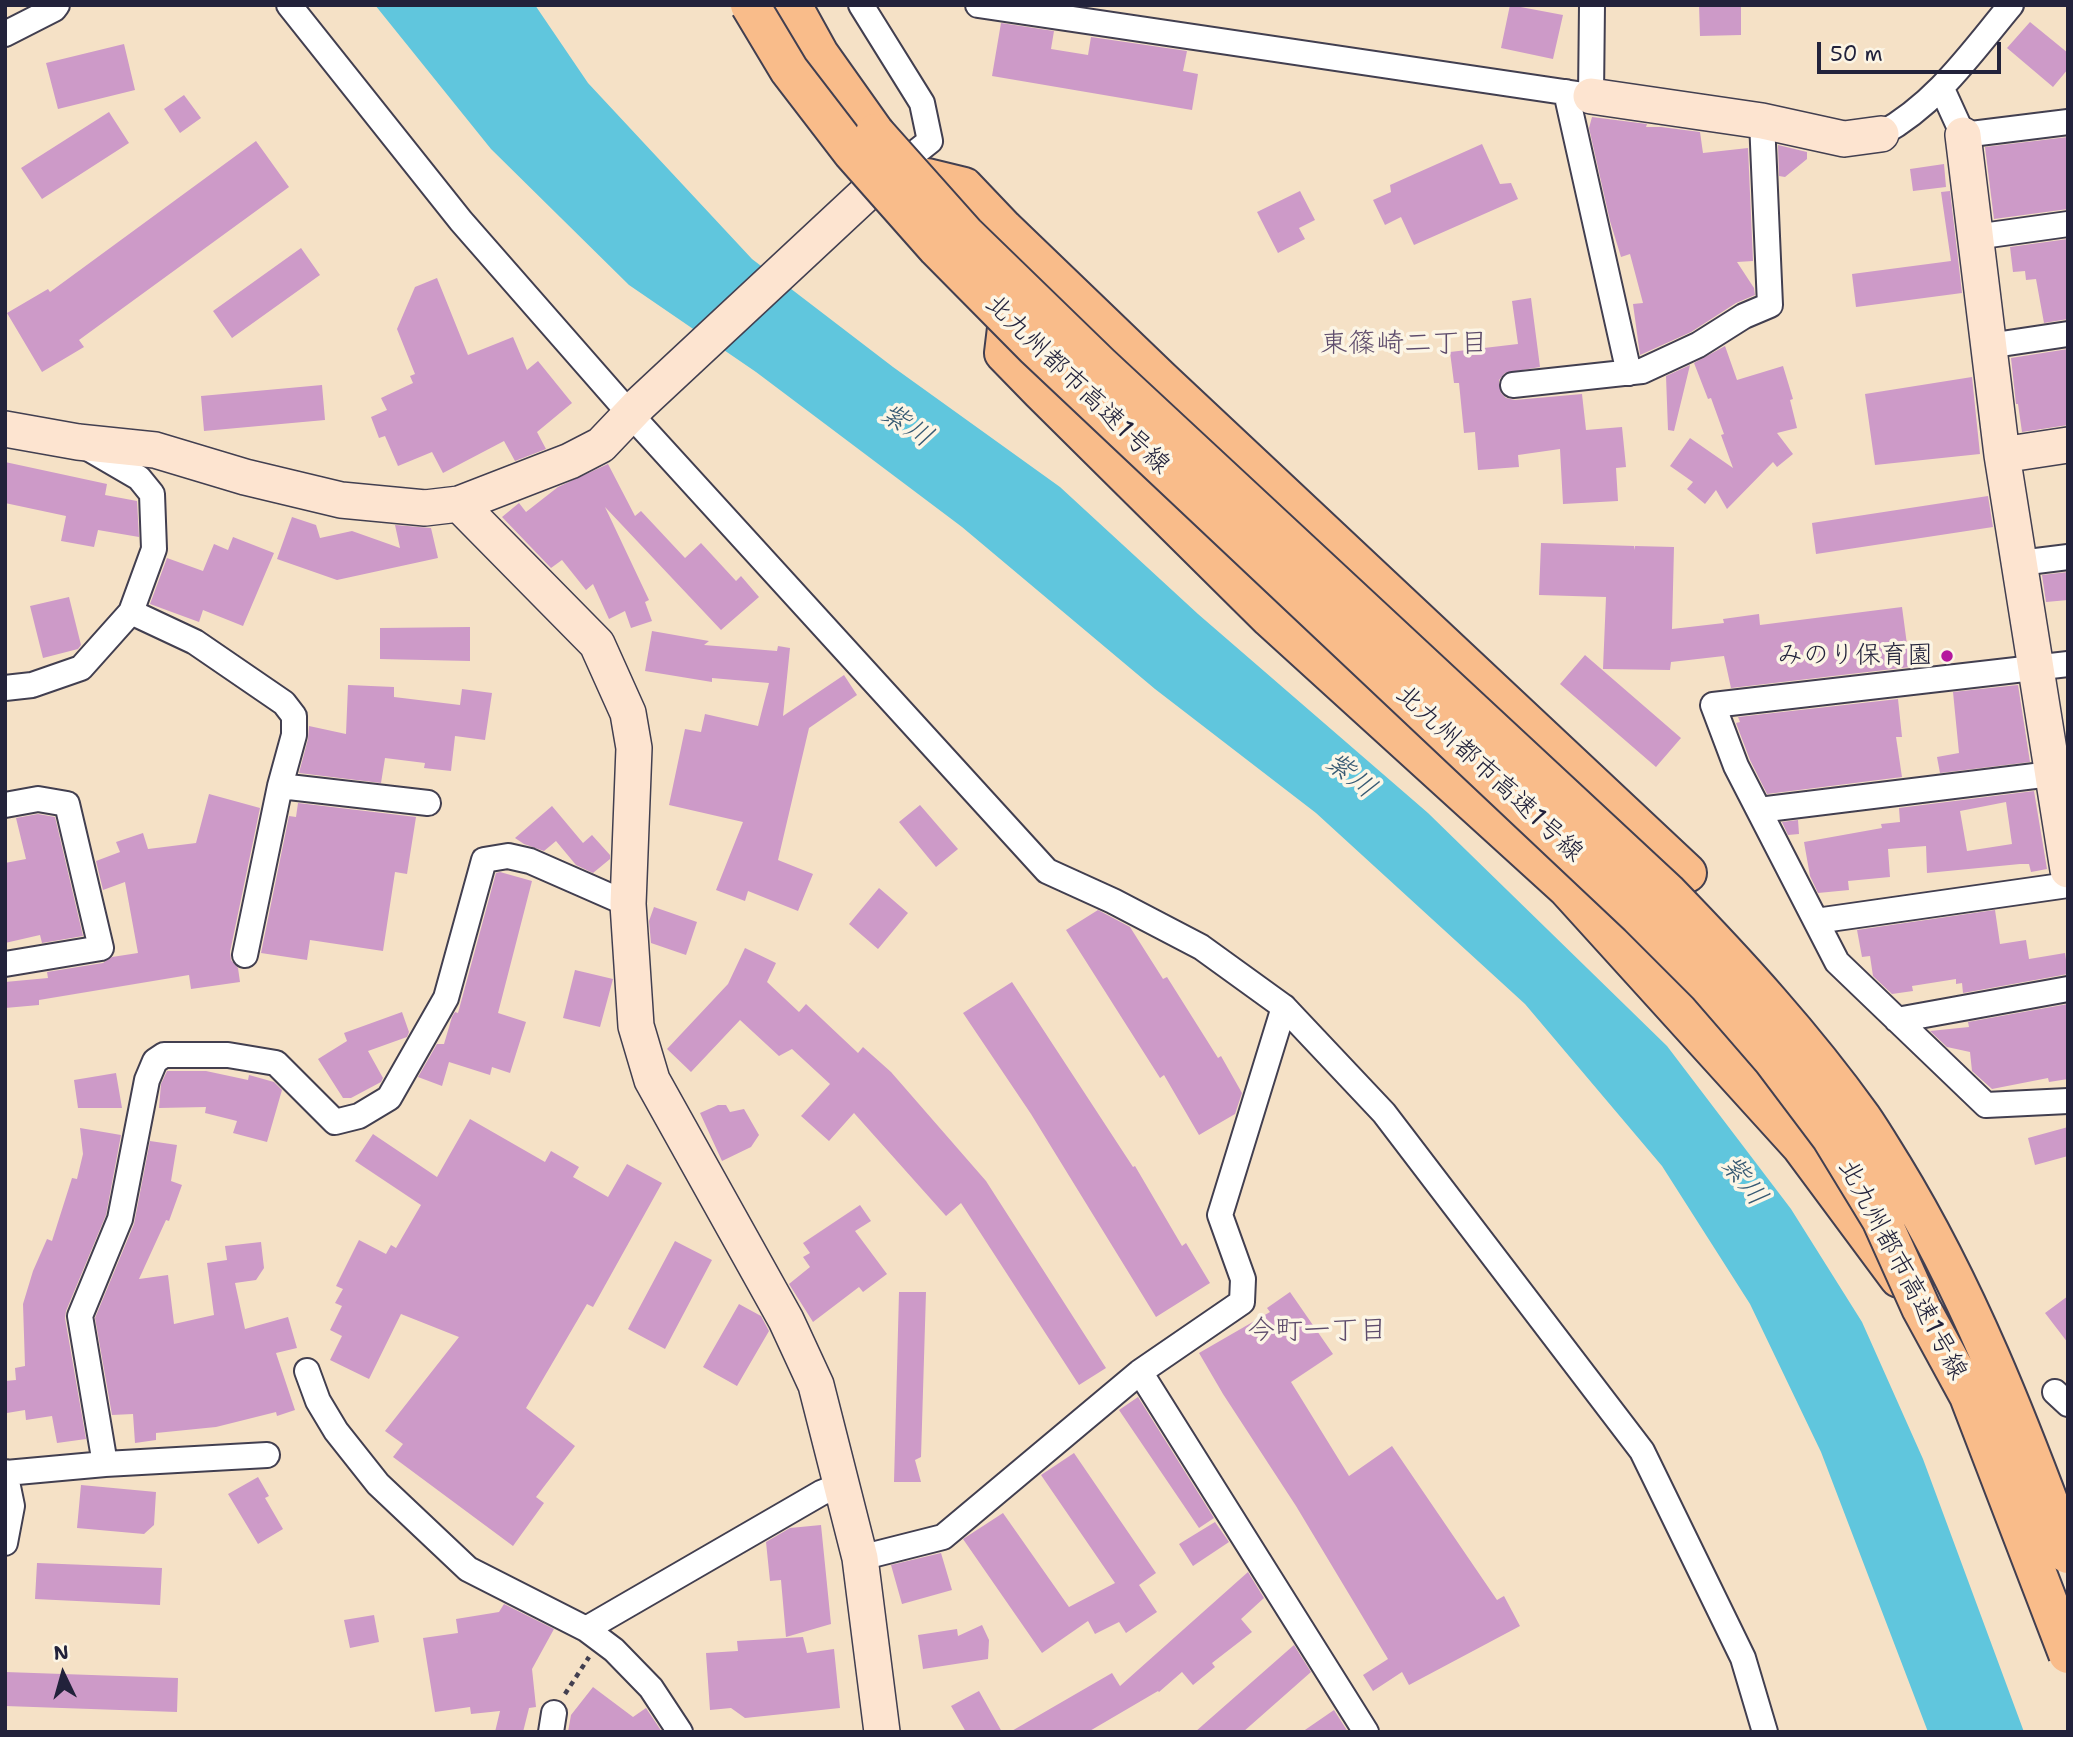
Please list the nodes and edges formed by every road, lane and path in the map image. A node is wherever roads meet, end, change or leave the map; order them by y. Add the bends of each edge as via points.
1 (57, 5) edge
2 (289, 5) edge
3 (750, 5) edge
4 (792, 5) edge
5 (803, 5) edge
6 (861, 5) edge
7 (978, 5) edge
8 (1592, 5) edge
9 (2011, 5) edge
10 (5, 34) edge
11 (1942, 89) junction
12 (1579, 94) junction
13 (1762, 121) junction
14 (2068, 122) edge
15 (875, 133) junction
16 (1881, 134) joint
17 (1963, 135) junction
18 (927, 178) dead end
19 (874, 186) joint
20 (2068, 224) edge
21 (1975, 237) junction
22 (1007, 328) dead end
23 (2068, 334) edge
24 (1988, 346) junction
25 (1629, 373) junction
26 (1513, 386) dead end
27 (636, 410) junction
28 (5, 429) edge
29 (78, 442) junction
30 (2068, 445) edge
31 (2002, 455) junction
32 (459, 504) junction
33 (2068, 557) edge
34 (2020, 563) junction
35 (131, 611) junction
36 (2052, 666) edge
37 (5, 688) edge
38 (2060, 773) edge
39 (280, 786) junction
40 (428, 803) dead end
41 (5, 805) edge
42 (1759, 810) junction
43 (2068, 870) edge
44 (2068, 885) edge
45 (628, 904) junction
46 (1816, 921) junction
47 (245, 955) dead end
48 (5, 964) edge
49 (2068, 989) edge
50 (1284, 1007) junction
51 (1897, 1020) junction
52 (2068, 1101) edge
53 (1962, 1293) junction
54 (1921, 1308) junction
55 (307, 1371) dead end
56 (1140, 1372) junction
57 (267, 1455) dead end
58 (105, 1464) junction
59 (5, 1472) edge
60 (841, 1485) junction
61 (5, 1543) edge
62 (2068, 1554) edge
63 (860, 1558) junction
64 (593, 1634) junction
65 (2068, 1654) edge
66 (552, 1722) edge
67 (680, 1732) edge
68 (882, 1732) edge
69 (1366, 1732) edge
70 (1765, 1732) edge

1 - 10 street
2 - 27 street via 461,221
3 - 54 highway, 北九州都市高速1号線, bridge via 789,70 852,152 937,248 1035,347 1518,800 1708,985 1831,1137 1881,1219
4 - 15 highway, 北九州都市高速1号線 via 819,54
5 - 15 highway
6 - 19 street via 922,103 930,141
7 - 12 street
8 - 12 street
9 - 11 street
11 - 16 street
11 - 17 street
12 - 13 street
12 - 25 street
13 - 16 street via 1844,138
13 - 25 street via 1770,305 1698,345
14 - 17 street
15 - 53 highway, 北九州都市高速1号線, bridge via 965,234 1100,365 1668,893 1737,965 1802,1039 1863,1120
17 - 21 street
18 - 53 highway, bridge via 964,187 1141,360 1687,873 1774,975 1871,1110 1924,1200
19 - 27 street
20 - 21 street
21 - 24 street
22 - 54 highway, bridge via 1004,353 1296,642 1567,888 1801,1146
23 - 24 street
24 - 31 street
25 - 26 street
27 - 32 street via 601,444 570,461
27 - 50 street via 1046,870 1201,947
28 - 29 street
29 - 32 street via 155,450 341,500 425,508
29 - 35 street via 139,478 152,494 153,549
30 - 31 street
31 - 34 street
32 - 45 street via 597,644 628,713 634,748
33 - 34 street
34 - 36 street
35 - 37 street via 81,668 32,685
35 - 39 street via 195,642 284,703 294,716 294,736
36 - 38 street
36 - 42 street via 1713,705
38 - 42 street
38 - 43 street
39 - 40 street
39 - 47 street
41 - 48 street via 38,799 67,804 101,947
42 - 46 street
44 - 46 street
45 - 58 street via 530,862 508,856 484,860 446,998 389,1098 359,1116 335,1122 276,1063 186,1053 164,1055 155,1061 147,1080 120,1219 80,1316
45 - 60 street via 636,1026 652,1080 786,1320 816,1385
46 - 51 street via 1837,962
49 - 51 street
50 - 56 street via 1220,1215 1243,1279 1242,1302
50 - 70 street via 1384,1113 1642,1451 1743,1658
51 - 52 street via 1986,1105
53 - 62 highway, 北九州都市高速1号線, bridge
54 - 65 highway, 北九州都市高速1号線, bridge via 1969,1396
55 - 64 street via 337,1432 379,1484 468,1569
56 - 63 street via 943,1537
56 - 69 street
57 - 58 street
58 - 59 street
59 - 61 street via 12,1506
60 - 63 street
60 - 64 street
63 - 68 street
64 - 66 path
64 - 67 street via 651,1688

